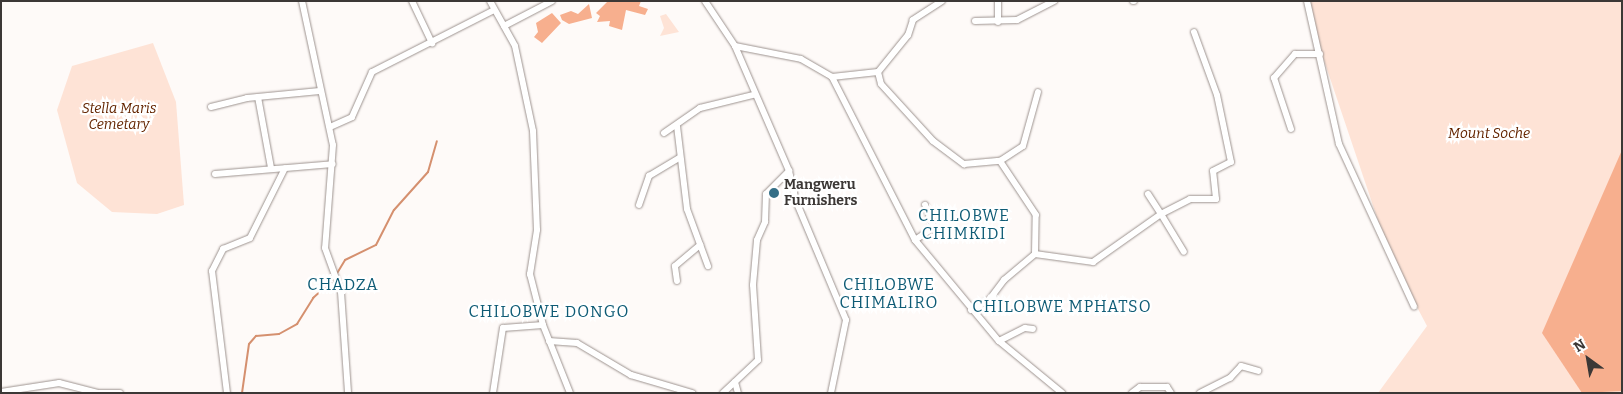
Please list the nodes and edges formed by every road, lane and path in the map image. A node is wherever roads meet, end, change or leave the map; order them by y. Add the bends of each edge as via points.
1 (302, 1) edge
2 (412, 1) edge
3 (490, 1) edge
4 (552, 1) edge
5 (705, 1) edge
6 (998, 1) edge
7 (1054, 1) edge
8 (1307, 1) edge
9 (940, 2) edge
10 (494, 10) junction
11 (975, 21) dead end
12 (998, 22) junction
13 (504, 26) junction
14 (1194, 32) dead end
15 (432, 43) junction
16 (735, 46) junction
17 (1320, 54) junction
18 (878, 72) junction
19 (832, 77) junction
20 (320, 91) junction
21 (1038, 92) dead end
22 (753, 95) junction
23 (258, 97) junction
24 (212, 107) dead end
25 (676, 126) junction
26 (330, 127) junction
27 (1291, 129) dead end
28 (664, 133) dead end
29 (679, 158) junction
30 (1000, 161) junction
31 (333, 164) junction
32 (271, 168) junction
33 (285, 168) junction
34 (789, 170) junction
35 (215, 174) dead end
36 (1148, 194) dead end
37 (639, 205) dead end
38 (925, 205) dead end
39 (1161, 214) junction
40 (915, 240) junction
41 (700, 245) junction
42 (1184, 252) dead end
43 (1035, 254) junction
44 (708, 266) dead end
45 (677, 281) dead end
46 (1414, 306) dead end
47 (971, 310) junction
48 (543, 325) junction
49 (1033, 329) dead end
50 (549, 341) junction
51 (999, 341) junction
52 (1258, 371) dead end
53 (735, 382) junction
54 (1, 392) edge
55 (99, 393) edge
56 (120, 393) edge
57 (227, 393) edge
58 (348, 393) edge
59 (493, 393) edge
60 (570, 393) edge
61 (692, 393) edge
62 (722, 393) edge
63 (738, 393) edge
64 (831, 393) edge
65 (1062, 393) edge
66 (1132, 393) edge
67 (1171, 393) edge
68 (1200, 393) edge

1 - 20 street
2 - 15 street
3 - 10 street
4 - 13 street
5 - 16 street
6 - 12 street
7 - 12 street via 1016,20
8 - 17 street
9 - 18 street via 914,20 908,35
10 - 13 street
10 - 15 street
11 - 12 street
13 - 48 street via 515,46 533,131 537,230 530,271
14 - 39 street via 1217,95 1231,162 1213,171 1216,199 1190,199
15 - 26 street via 372,72 352,117
16 - 19 street via 801,59
16 - 22 street
17 - 27 street via 1295,54 1274,78
17 - 46 street via 1339,144
18 - 19 street
18 - 30 street via 881,85 946,151 964,164
19 - 40 street
20 - 23 street
20 - 26 street
21 - 30 street via 1027,121 1026,140 1017,153
22 - 25 street via 700,108
22 - 34 street
23 - 24 street
23 - 32 street
25 - 28 street
25 - 29 street
26 - 31 street
29 - 37 street via 648,176
29 - 41 street via 687,209
30 - 43 street via 1036,214
31 - 33 street
31 - 58 street via 325,248 346,337
32 - 33 street
32 - 35 street
33 - 57 street via 250,238 223,249 212,271
34 - 53 street via 766,194 753,285 758,360
34 - 64 street via 798,207 846,320
36 - 39 street
38 - 40 street via 934,227
39 - 42 street
39 - 43 street via 1093,262
40 - 47 street
41 - 44 street
41 - 45 street via 675,266
43 - 47 street via 988,300
47 - 51 street
48 - 50 street
48 - 59 street via 503,328
49 - 51 street via 1025,328
50 - 60 street
50 - 61 street via 577,343 632,375
51 - 65 street
52 - 68 street via 1241,366 1230,378
53 - 62 street
53 - 63 street
54 - 55 street via 59,383
55 - 56 street
66 - 67 street via 1140,387 1167,388

